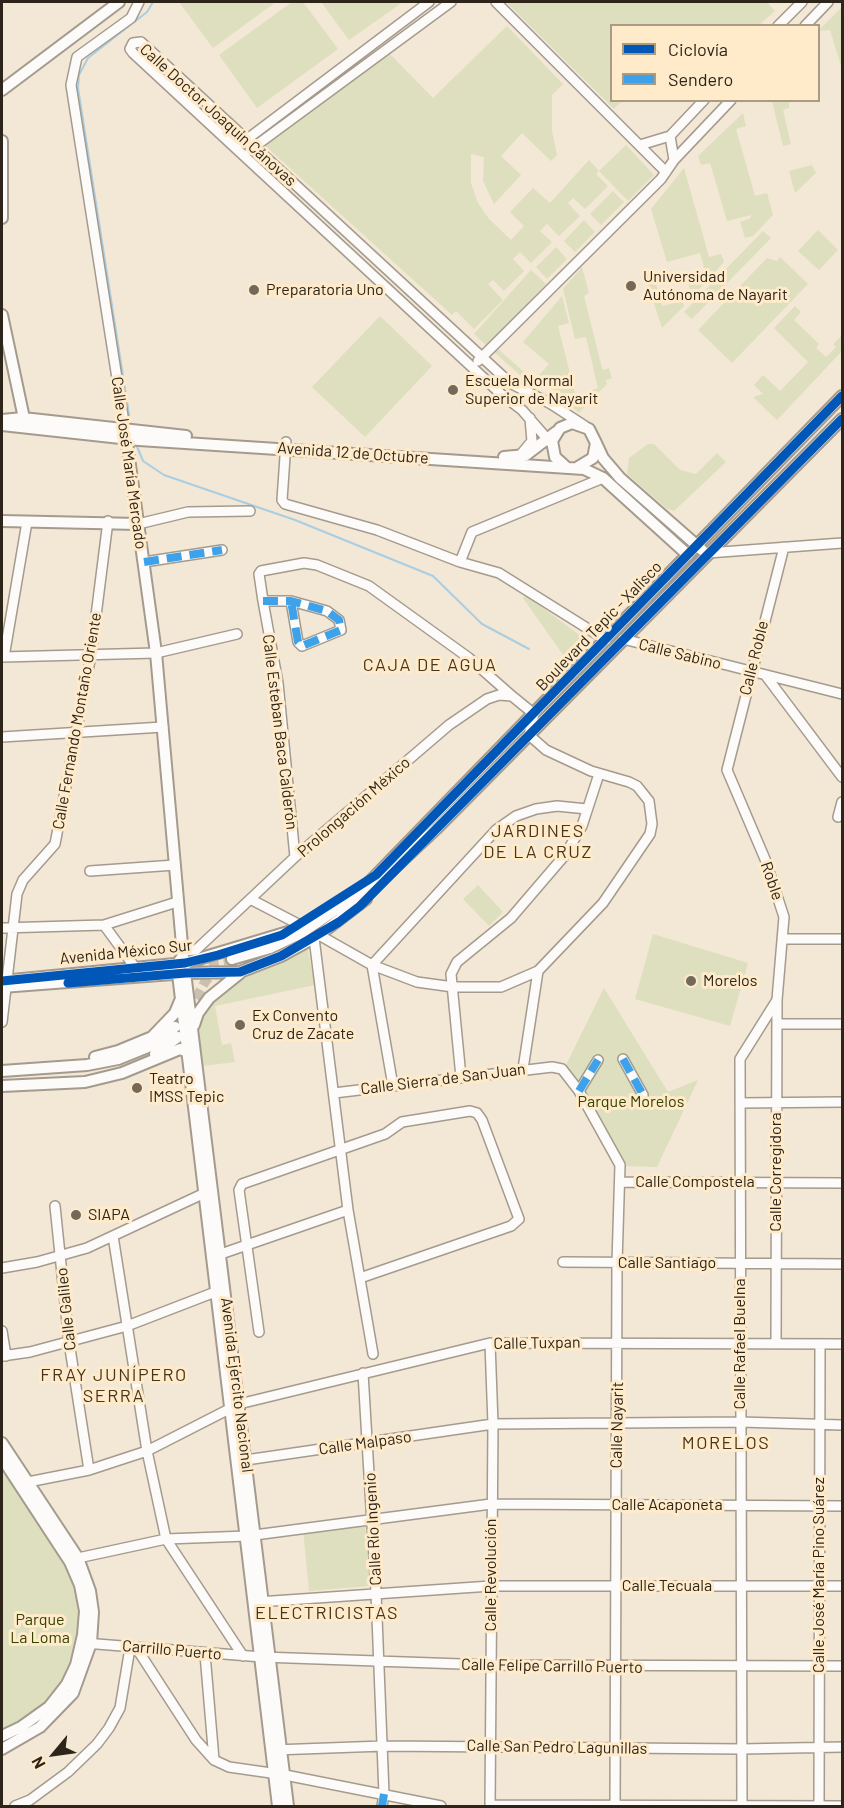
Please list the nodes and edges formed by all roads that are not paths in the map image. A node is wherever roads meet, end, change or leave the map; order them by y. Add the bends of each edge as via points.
1 (119, 2) edge
2 (138, 2) edge
3 (429, 2) edge
4 (451, 2) edge
5 (496, 2) edge
6 (802, 2) edge
7 (828, 2) edge
8 (780, 24) edge
9 (807, 24) edge
10 (347, 64) junction
11 (352, 74) junction
12 (189, 87) junction
13 (2, 90) edge
14 (180, 97) junction
15 (702, 102) edge
16 (729, 102) edge
17 (695, 110) junction
18 (710, 122) junction
19 (669, 136) junction
20 (2, 141) edge
21 (250, 144) junction
22 (640, 145) junction
23 (236, 148) junction
24 (243, 155) junction
25 (674, 160) junction
26 (666, 172) junction
27 (2, 218) edge
28 (374, 257) junction
29 (364, 267) junction
30 (2, 315) edge
31 (439, 318) junction
32 (430, 328) junction
33 (482, 357) junction
34 (472, 367) junction
35 (843, 396) edge
36 (530, 418) junction
37 (843, 419) edge
38 (2, 423) edge
39 (25, 423) junction
40 (589, 429) junction
41 (131, 435) junction
42 (552, 435) junction
43 (596, 443) junction
44 (285, 445) junction
45 (514, 458) junction
46 (571, 467) junction
47 (603, 478) junction
48 (250, 511) dead end
49 (2, 521) edge
50 (108, 521) junction
51 (27, 522) junction
52 (138, 524) junction
53 (843, 543) edge
54 (784, 547) junction
55 (222, 550) dead end
56 (692, 551) junction
57 (708, 553) junction
58 (144, 562) junction
59 (460, 562) junction
60 (291, 601) junction
61 (263, 602) junction
62 (237, 633) dead end
63 (623, 639) junction
64 (606, 640) junction
65 (156, 653) junction
66 (91, 655) junction
67 (3, 657) edge
68 (750, 671) junction
69 (766, 675) junction
70 (843, 694) edge
71 (512, 696) junction
72 (534, 714) junction
73 (163, 727) junction
74 (77, 731) junction
75 (529, 735) junction
76 (2, 737) edge
77 (727, 770) joint
78 (599, 774) junction
79 (843, 777) edge
80 (843, 802) edge
81 (587, 809) junction
82 (838, 818) dead end
83 (295, 857) junction
84 (175, 865) junction
85 (90, 871) dead end
86 (379, 878) junction
87 (252, 900) junction
88 (177, 902) junction
89 (104, 925) junction
90 (300, 925) junction
91 (14, 927) junction
92 (2, 928) edge
93 (316, 936) junction
94 (782, 939) junction
95 (843, 939) edge
96 (182, 963) junction
97 (236, 965) junction
98 (372, 965) junction
99 (134, 966) junction
100 (538, 971) junction
101 (124, 974) dead end
102 (3, 984) edge
103 (453, 987) junction
104 (181, 995) junction
105 (777, 1000) junction
106 (2, 1022) edge
107 (843, 1023) edge
108 (777, 1024) junction
109 (193, 1028) junction
110 (188, 1052) junction
111 (623, 1059) dead end
112 (598, 1060) dead end
113 (35, 1067) junction
114 (552, 1067) joint
115 (524, 1069) junction
116 (2, 1071) edge
117 (460, 1077) junction
118 (63, 1082) junction
119 (2, 1086) edge
120 (393, 1086) junction
121 (579, 1091) junction
122 (334, 1093) junction
123 (643, 1095) dead end
124 (740, 1102) junction
125 (776, 1102) junction
126 (843, 1102) edge
127 (340, 1148) junction
128 (620, 1182) junction
129 (740, 1182) junction
130 (776, 1183) junction
131 (843, 1183) edge
132 (209, 1191) junction
133 (55, 1206) dead end
134 (348, 1210) junction
135 (113, 1236) junction
136 (248, 1247) junction
137 (61, 1256) junction
138 (217, 1256) junction
139 (563, 1262) dead end
140 (617, 1263) junction
141 (740, 1263) junction
142 (776, 1263) junction
143 (843, 1264) edge
144 (2, 1268) edge
145 (360, 1278) junction
146 (221, 1290) junction
147 (127, 1326) junction
148 (2, 1331) edge
149 (259, 1332) dead end
150 (69, 1342) junction
151 (618, 1342) junction
152 (490, 1343) junction
153 (740, 1343) junction
154 (776, 1343) junction
155 (819, 1344) junction
156 (843, 1344) edge
157 (373, 1354) dead end
158 (4, 1356) edge
159 (363, 1373) junction
160 (235, 1407) junction
161 (740, 1422) junction
162 (492, 1424) junction
163 (618, 1425) junction
164 (819, 1425) junction
165 (843, 1425) edge
166 (367, 1442) junction
167 (2, 1443) edge
168 (147, 1451) junction
169 (2, 1458) edge
170 (243, 1460) junction
171 (89, 1470) junction
172 (23, 1483) junction
173 (491, 1504) junction
174 (616, 1505) junction
175 (741, 1505) junction
176 (818, 1506) junction
177 (843, 1506) edge
178 (373, 1518) junction
179 (252, 1535) junction
180 (166, 1539) junction
181 (78, 1558) junction
182 (491, 1586) junction
183 (616, 1586) junction
184 (741, 1586) junction
185 (817, 1586) junction
186 (843, 1586) edge
187 (376, 1592) junction
188 (260, 1602) junction
189 (86, 1643) junction
190 (134, 1648) junction
191 (206, 1654) junction
192 (243, 1656) junction
193 (266, 1658) junction
194 (379, 1662) junction
195 (490, 1665) junction
196 (818, 1666) junction
197 (843, 1666) edge
198 (616, 1667) junction
199 (741, 1667) junction
200 (2, 1736) edge
201 (383, 1746) junction
202 (490, 1746) junction
203 (617, 1747) junction
204 (818, 1747) junction
205 (843, 1747) edge
206 (2, 1749) edge
207 (742, 1749) junction
208 (276, 1750) junction
209 (214, 1760) junction
210 (279, 1775) junction
211 (384, 1794) junction
212 (615, 1805) edge
213 (15, 1806) edge
214 (278, 1806) edge
215 (288, 1806) edge
216 (382, 1806) edge
217 (441, 1806) edge
218 (490, 1806) edge
219 (742, 1806) edge
220 (819, 1806) edge
221 (843, 1806) edge

1 - 13 main road
2 - 41 street, Calle José María Mercado via 131,18 77,57 71,85
3 - 10 street
4 - 11 street
5 - 22 street
6 - 8 street
7 - 9 street
10 - 11 street
10 - 21 street
11 - 21 street
12 - 14 street
12 - 14 street, Calle Doctor Joaquín Cánovas via 141,42 133,43 133,53
12 - 21 street, Calle Doctor Joaquín Cánovas
14 - 23 street, Calle Doctor Joaquín Cánovas
15 - 17 street
16 - 18 street
17 - 18 street
17 - 19 street
18 - 25 street
19 - 22 street
19 - 25 street
20 - 27 main road
21 - 23 street
21 - 24 street
21 - 28 street, Calle Doctor Joaquín Cánovas
22 - 26 street
23 - 24 street, Calle Doctor Joaquín Cánovas
24 - 29 street, Calle Doctor Joaquín Cánovas
25 - 26 street
26 - 33 street
28 - 29 street
28 - 31 street, Calle Doctor Joaquín Cánovas
29 - 32 street, Calle Doctor Joaquín Cánovas
30 - 39 main road
31 - 32 street
31 - 33 street, Calle Doctor Joaquín Cánovas
32 - 34 street, Calle Doctor Joaquín Cánovas
33 - 34 street
33 - 40 street, Calle Doctor Joaquín Cánovas via 510,383
34 - 36 street, Calle Doctor Joaquín Cánovas
35 - 56 main road, Boulevard Tepic - Xalisco
36 - 42 street, Calle Doctor Joaquín Cánovas
36 - 45 street via 532,441
37 - 57 main road, Boulevard Tepic - Xalisco
38 - 39 main road, Avenida 12 de Octubre
39 - 41 main road, Avenida 12 de Octubre
40 - 42 main road via 572,423
40 - 43 main road, Avenida 12 de Octubre
41 - 44 main road, Avenida 12 de Octubre
41 - 52 main road, Calle José María Mercado
42 - 45 main road via 532,452
42 - 46 main road, Avenida 12 de Octubre via 552,450 560,463
43 - 46 main road via 588,463
43 - 56 main road, Avenida 12 de Octubre via 610,467
44 - 45 main road, Avenida 12 de Octubre
44 - 46 main road, Avenida 12 de Octubre
44 - 59 street via 285,504 377,530
46 - 47 main road, Avenida 12 de Octubre via 589,470
47 - 56 main road, Avenida 12 de Octubre
47 - 59 street via 472,532
48 - 52 street via 188,512
49 - 51 main road
50 - 51 main road
50 - 52 main road
50 - 66 street, Calle Fernando Montaño Oriente
51 - 67 street
52 - 58 main road, Calle José María Mercado
53 - 54 street
54 - 57 street
54 - 68 street, Calle Roble
55 - 58 street
56 - 57 main road, Avenida 12 de Octubre
56 - 64 main road, Boulevard Tepic - Xalisco
57 - 63 main road, Boulevard Tepic - Xalisco
58 - 65 main road, Calle José María Mercado
59 - 64 street via 499,573
60 - 60 street via 327,611 339,620 341,630 302,646
60 - 61 street
61 - 71 street, Calle Esteban Baca Calderón via 261,571 304,563 317,565 369,586 469,658
61 - 83 street, Calle Esteban Baca Calderón via 278,683
62 - 65 street
63 - 68 street, Calle Sabino
63 - 75 main road, Boulevard Tepic - Xalisco
64 - 72 main road, Boulevard Tepic - Xalisco
65 - 66 street
65 - 73 main road, Calle José María Mercado
66 - 67 street
66 - 74 street, Calle Fernando Montaño Oriente
68 - 69 street, Calle Sabino
68 - 77 street, Calle Roble
69 - 70 street, Calle Sabino
69 - 79 street
71 - 72 street
71 - 83 street, Prolongación México via 487,699 466,712
72 - 75 street
72 - 86 main road, Boulevard Tepic - Xalisco
73 - 74 street
73 - 84 main road, Calle José María Mercado
74 - 76 street
74 - 91 street, Calle Fernando Montaño Oriente via 55,844 20,887
75 - 78 street via 546,750
75 - 86 main road, Boulevard Tepic - Xalisco
77 - 94 street, Roble via 779,901 784,917
78 - 81 street
78 - 100 street via 620,778 643,793 651,810 650,834 603,903
80 - 82 street
81 - 98 street via 536,809 516,816 496,830
81 - 103 street via 565,855 536,892 457,962 452,974
83 - 87 street, Prolongación México
84 - 85 street
84 - 88 main road, Calle José María Mercado
86 - 90 main road, Avenida México Sur
86 - 93 main road, Avenida México Sur via 360,906
86 - 97 main road via 343,914 308,937
87 - 90 street
87 - 96 street, Prolongación México
88 - 89 street
88 - 96 main road, Calle José María Mercado
89 - 91 street
89 - 99 street
90 - 96 main road, Avenida México Sur via 259,943
91 - 92 street
91 - 102 street, Calle Fernando Montaño Oriente
93 - 97 main road, Avenida México Sur via 281,956
93 - 98 street
93 - 122 street
94 - 95 street
94 - 105 street, Roble
96 - 97 main road, Avenida México Sur
96 - 99 main road, Avenida México Sur
96 - 102 main road, Avenida México Sur
96 - 104 main road, Avenida Ejército Nacional
96 - 109 main road, Avenida Ejército Nacional
97 - 109 main road via 198,1013
98 - 103 street via 417,982
98 - 120 street
99 - 102 main road, Avenida México Sur
100 - 103 street via 501,987
100 - 115 street
101 - 102 main road
102 - 106 street, Calle Fernando Montaño Oriente
103 - 117 street
104 - 110 main road, Avenida Ejército Nacional
104 - 113 main road via 175,1013 152,1037 101,1056
105 - 108 street, Calle Corregidora
105 - 124 street, Calle Rafael Buelna via 740,1059
107 - 108 street
108 - 125 street, Calle Corregidora
109 - 132 main road, Avenida Ejército Nacional
110 - 118 main road via 180,1050 105,1078
110 - 132 main road, Avenida Ejército Nacional
111 - 123 street
112 - 121 street
113 - 116 main road
113 - 118 main road via 102,1063 177,1032 156,1053 119,1070
114 - 115 street, Calle Sierra de San Juan
114 - 121 street, Calle Nayarit via 562,1069
115 - 117 street, Calle Sierra de San Juan
117 - 120 street, Calle Sierra de San Juan
118 - 119 main road
120 - 122 street, Calle Sierra de San Juan
121 - 128 street, Calle Nayarit via 620,1165
122 - 127 street
124 - 125 street
124 - 129 street, Calle Rafael Buelna
125 - 126 street
125 - 130 street, Calle Corregidora
127 - 134 street
127 - 136 street via 242,1184 239,1190
127 - 145 street via 385,1134 402,1122 473,1112 480,1116 519,1215 511,1226
128 - 129 street, Calle Compostela
128 - 140 street, Calle Nayarit
129 - 130 street, Calle Compostela
129 - 141 street, Calle Rafael Buelna
130 - 131 street, Calle Compostela
130 - 142 street, Calle Corregidora
132 - 135 street
132 - 138 main road, Avenida Ejército Nacional
133 - 137 street, Calle Galileo
134 - 136 street
134 - 145 street
135 - 137 street
135 - 147 street
136 - 138 street
136 - 149 street
137 - 144 street
137 - 150 street, Calle Galileo
138 - 146 main road, Avenida Ejército Nacional
139 - 140 street, Calle Santiago
140 - 141 street, Calle Santiago
140 - 151 street, Calle Nayarit
141 - 142 street, Calle Santiago
141 - 153 street, Calle Rafael Buelna
142 - 143 street, Calle Santiago
142 - 154 street, Calle Corregidora
145 - 157 street
146 - 147 street
146 - 160 main road, Avenida Ejército Nacional
147 - 150 street
147 - 168 street
148 - 158 street
150 - 158 street
150 - 171 street, Calle Galileo
151 - 152 street, Calle Tuxpan
151 - 153 street, Calle Tuxpan
151 - 163 street, Calle Nayarit
152 - 159 street, Calle Tuxpan
152 - 162 street, Calle Revolución
153 - 154 street, Calle Tuxpan
153 - 161 street, Calle Rafael Buelna
154 - 155 street, Calle Tuxpan
155 - 156 street, Calle Tuxpan
155 - 164 street, Calle José María Pino Suárez
159 - 160 street, Calle Tuxpan
159 - 166 street, Calle Río Ingenio
160 - 168 street, Calle Tuxpan
160 - 170 main road, Avenida Ejército Nacional
161 - 163 street, Calle Malpaso
161 - 164 street, Calle Malpaso
161 - 175 street, Calle Rafael Buelna
162 - 163 street, Calle Malpaso
162 - 166 street, Calle Malpaso
162 - 173 street, Calle Revolución
163 - 174 street, Calle Nayarit
164 - 165 street, Calle Malpaso
164 - 176 street, Calle José María Pino Suárez
166 - 170 street, Calle Malpaso
166 - 178 street, Calle Río Ingenio
167 - 172 main road
168 - 171 street, Calle Tuxpan
168 - 180 street
169 - 172 main road
170 - 179 main road, Avenida Ejército Nacional
171 - 172 street, Calle Tuxpan
172 - 181 main road
172 - 189 main road via 75,1573 85,1611
173 - 174 street, Calle Acaponeta
173 - 178 street, Calle Acaponeta
173 - 182 street, Calle Revolución
174 - 175 street, Calle Acaponeta
174 - 183 street, Calle Nayarit
175 - 176 street, Calle Acaponeta
175 - 184 street, Calle Rafael Buelna
176 - 177 street, Calle Acaponeta
176 - 185 street, Calle José María Pino Suárez
178 - 179 street, Calle Acaponeta
178 - 187 street, Calle Río Ingenio
179 - 180 street
179 - 188 main road, Avenida Ejército Nacional
180 - 181 street
180 - 192 street
181 - 189 main road via 93,1612
182 - 183 street, Calle Tecuala
182 - 187 street, Calle Tecuala
182 - 195 street, Calle Revolución
183 - 184 street, Calle Tecuala
183 - 198 street, Calle Nayarit
184 - 185 street, Calle Tecuala
184 - 199 street, Calle Rafael Buelna
185 - 186 street, Calle Tecuala
185 - 196 street, Calle José María Pino Suárez
187 - 188 street, Calle Tecuala
187 - 194 street, Calle Río Ingenio
188 - 193 main road, Avenida Ejército Nacional
189 - 190 street, Carrillo Puerto
189 - 200 main road via 68,1684 49,1707
189 - 206 main road via 80,1678 64,1704 35,1731
190 - 191 street, Carrillo Puerto
190 - 209 street via 196,1740
190 - 213 street via 120,1708 97,1744 58,1780
191 - 192 street, Carrillo Puerto
191 - 209 street
192 - 193 street, Carrillo Puerto
193 - 194 street, Calle Felipe Carrillo Puerto
193 - 208 main road, Avenida Ejército Nacional
194 - 195 street, Calle Felipe Carrillo Puerto
194 - 201 street, Calle Río Ingenio
195 - 198 street, Calle Felipe Carrillo Puerto
195 - 202 street, Calle Revolución
196 - 197 street, Calle Felipe Carrillo Puerto
196 - 199 street, Calle Felipe Carrillo Puerto
196 - 204 street, Calle José María Pino Suárez
198 - 199 street, Calle Felipe Carrillo Puerto
198 - 203 street, Calle Nayarit
199 - 207 street, Calle Rafael Buelna
201 - 202 street, Calle San Pedro Lagunillas
201 - 208 street, Calle San Pedro Lagunillas
201 - 211 street, Calle Río Ingenio
202 - 203 street, Calle San Pedro Lagunillas
202 - 218 street, Calle Revolución
203 - 207 street, Calle San Pedro Lagunillas
203 - 212 street, Calle Nayarit
204 - 205 street, Calle San Pedro Lagunillas
204 - 207 street, Calle San Pedro Lagunillas
204 - 220 street, Calle José María Pino Suárez
207 - 219 street, Calle Rafael Buelna
208 - 210 main road, Avenida Ejército Nacional
209 - 210 street via 229,1767
210 - 211 street
210 - 214 main road, Avenida Ejército Nacional
210 - 215 main road, Avenida Ejército Nacional
211 - 216 street, Calle Río Ingenio
211 - 217 street
212 - 218 street
212 - 219 street
219 - 220 street
220 - 221 street

